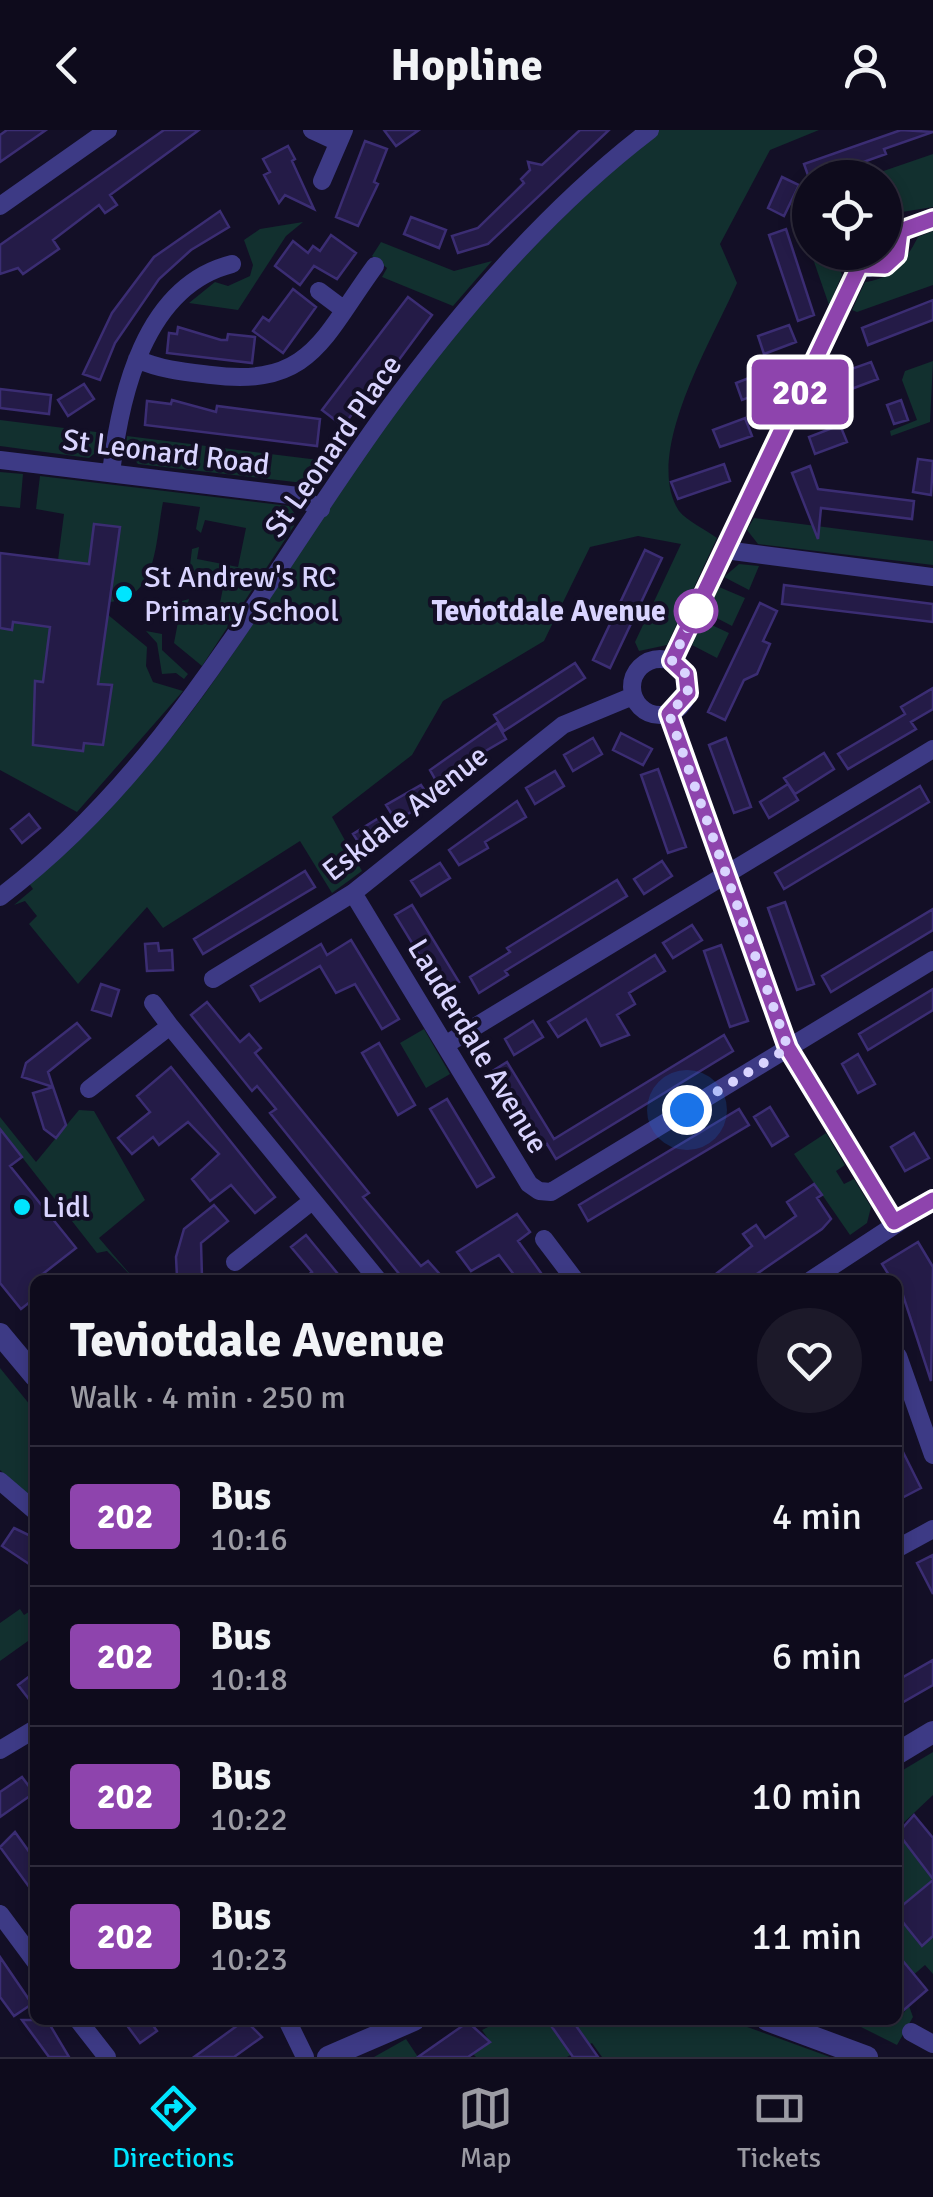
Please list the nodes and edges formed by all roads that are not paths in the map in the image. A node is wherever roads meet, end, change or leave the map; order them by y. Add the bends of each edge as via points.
1 (108, 130) edge
2 (312, 130) edge
3 (650, 130) edge
4 (341, 136) edge
5 (322, 181) dead end
6 (0, 206) edge
7 (933, 219) edge
8 (902, 230) edge
9 (232, 264) dead end
10 (375, 266) dead end
11 (849, 270) edge
12 (320, 291) dead end
13 (344, 309) junction
14 (137, 359) junction
15 (0, 460) edge
16 (111, 473) junction
17 (322, 509) junction
18 (725, 550) junction
19 (933, 577) edge
20 (672, 661) junction
21 (633, 696) junction
22 (669, 714) junction
23 (933, 749) edge
24 (726, 874) junction
25 (352, 894) junction
26 (0, 897) edge
27 (933, 960) edge
28 (213, 979) dead end
29 (153, 1003) dead end
30 (170, 1026) junction
31 (445, 1045) junction
32 (788, 1048) junction
33 (89, 1089) dead end
34 (933, 1200) edge
35 (312, 1201) junction
36 (894, 1222) junction
37 (544, 1239) dead end
38 (236, 1262) dead end
39 (374, 1275) edge
40 (571, 1275) edge
41 (819, 1275) edge
42 (0, 1334) edge
43 (902, 1367) edge
44 (30, 1370) edge
45 (933, 1454) edge
46 (4, 1494) edge
47 (30, 1508) edge
48 (933, 1529) edge
49 (902, 1546) edge
50 (933, 1732) edge
51 (30, 1733) edge
52 (0, 1750) edge
53 (902, 1751) edge
54 (0, 1914) edge
55 (30, 1954) edge
56 (82, 2025) edge
57 (289, 2025) edge
58 (405, 2025) edge
59 (780, 2025) edge
60 (911, 2032) dead end
61 (933, 2044) edge
62 (358, 2051) edge
63 (107, 2057) edge
64 (305, 2057) edge
65 (328, 2057) edge
66 (867, 2057) edge

1 - 6 street
2 - 4 street
3 - 17 street, St Leonard Place via 502,269 386,411
4 - 5 street
7 - 8 street
9 - 14 street via 208,270 184,290
10 - 13 street
11 - 18 street
12 - 13 street
13 - 14 street via 312,352 270,377 156,368
14 - 16 street via 123,397
15 - 16 street, St Leonard Road
16 - 17 street, St Leonard Road via 298,496
17 - 26 street, St Leonard Place via 154,748 58,851
18 - 19 street
18 - 20 street
20 - 21 street via 654,660 638,669
20 - 22 street via 686,674 688,693
21 - 22 street via 644,710
21 - 25 street, Eskdale Avenue via 541,740
22 - 24 street
23 - 24 street
24 - 31 street
24 - 32 street
25 - 28 street, Eskdale Avenue
25 - 31 street, Lauderdale Avenue
27 - 32 street, Lauderdale Avenue
29 - 30 street
30 - 33 street
30 - 35 street
31 - 32 street, Lauderdale Avenue via 539,1192 551,1192
32 - 36 street
34 - 36 street
35 - 38 street
35 - 39 street
36 - 41 street
37 - 40 street
42 - 44 street
43 - 45 street
46 - 47 street
48 - 49 street
50 - 53 street
51 - 52 street
54 - 55 street
56 - 63 street
57 - 64 street
58 - 62 street
59 - 66 street
60 - 61 street
62 - 65 street

